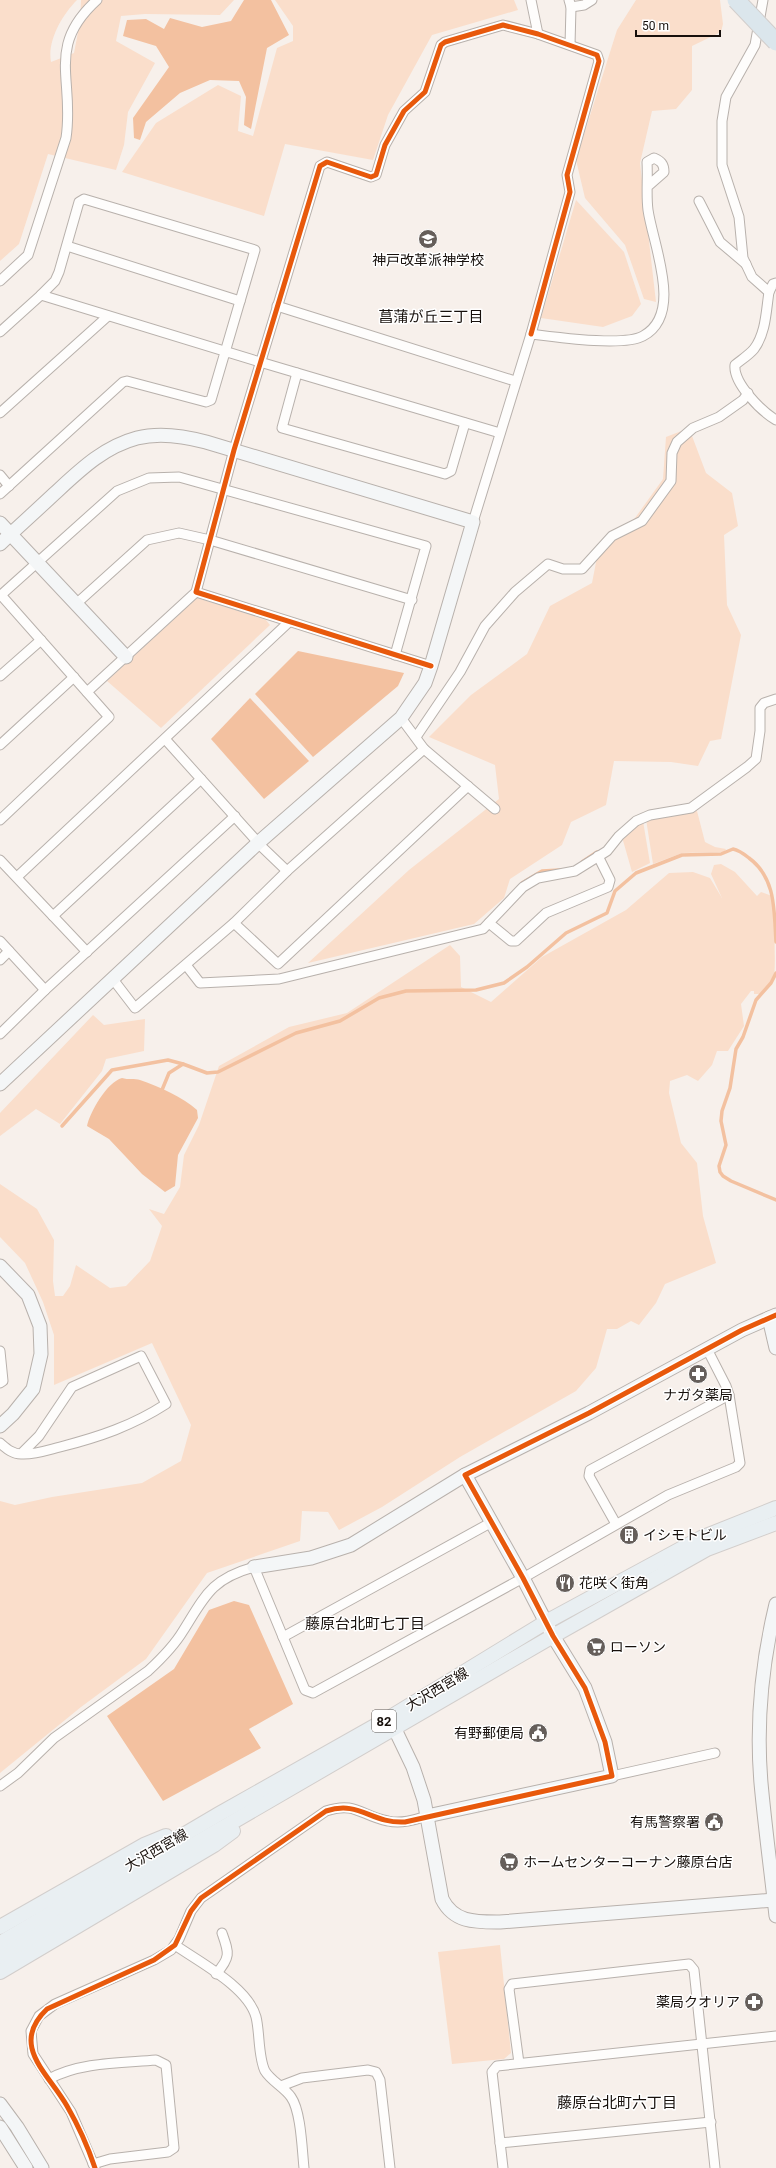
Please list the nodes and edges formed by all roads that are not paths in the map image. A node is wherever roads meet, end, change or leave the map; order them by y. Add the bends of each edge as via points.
1 (97, 0) edge
2 (531, 0) edge
3 (592, 0) edge
4 (736, 0) edge
5 (750, 0) edge
6 (763, 0) edge
7 (570, 4) edge
8 (776, 27) edge
9 (538, 34) junction
10 (776, 42) edge
11 (570, 46) junction
12 (648, 186) dead end
13 (699, 201) dead end
14 (67, 246) junction
15 (746, 265) junction
16 (0, 281) edge
17 (776, 283) edge
18 (769, 292) junction
19 (41, 295) junction
20 (240, 301) junction
21 (277, 306) junction
22 (108, 316) junction
23 (0, 332) edge
24 (531, 334) junction
25 (225, 350) junction
26 (260, 362) junction
27 (296, 373) junction
28 (515, 381) junction
29 (748, 393) junction
30 (0, 413) edge
31 (776, 420) edge
32 (465, 423) junction
33 (500, 433) junction
34 (234, 450) junction
35 (0, 475) edge
36 (9, 486) junction
37 (224, 488) junction
38 (0, 494) edge
39 (473, 522) junction
40 (0, 523) edge
41 (10, 534) junction
42 (210, 540) junction
43 (0, 544) edge
44 (36, 562) junction
45 (196, 592) junction
46 (1, 596) edge
47 (412, 600) junction
48 (76, 604) junction
49 (289, 622) junction
50 (41, 640) junction
51 (395, 655) junction
52 (126, 657) junction
53 (431, 666) junction
54 (0, 676) edge
55 (74, 677) junction
56 (87, 692) junction
57 (776, 699) edge
58 (401, 718) junction
59 (416, 737) junction
60 (165, 739) junction
61 (0, 745) edge
62 (424, 749) junction
63 (201, 779) junction
64 (468, 786) junction
65 (495, 809) dead end
66 (235, 816) junction
67 (0, 820) edge
68 (258, 843) junction
69 (598, 856) junction
70 (0, 860) edge
71 (287, 871) junction
72 (17, 878) junction
73 (53, 916) junction
74 (234, 923) junction
75 (489, 923) junction
76 (0, 941) edge
77 (9, 951) junction
78 (87, 952) junction
79 (0, 960) edge
80 (186, 965) junction
81 (112, 978) junction
82 (45, 990) junction
83 (0, 1034) edge
84 (0, 1084) edge
85 (0, 1266) edge
86 (773, 1317) edge
87 (776, 1348) edge
88 (707, 1349) junction
89 (0, 1351) edge
90 (0, 1383) edge
91 (729, 1395) junction
92 (0, 1426) edge
93 (0, 1442) edge
94 (21, 1454) junction
95 (465, 1475) junction
96 (774, 1508) edge
97 (492, 1522) junction
98 (616, 1524) junction
99 (773, 1524) edge
100 (254, 1567) junction
101 (523, 1578) junction
102 (776, 1604) edge
103 (546, 1622) junction
104 (553, 1636) junction
105 (283, 1637) junction
106 (392, 1723) junction
107 (715, 1753) dead end
108 (612, 1776) junction
109 (0, 1786) edge
110 (276, 1798) junction
111 (219, 1814) junction
112 (427, 1816) junction
113 (774, 1900) junction
114 (776, 1916) edge
115 (0, 1927) edge
116 (222, 1933) dead end
117 (0, 1943) edge
118 (175, 1945) junction
119 (0, 1957) edge
120 (0, 1972) edge
121 (216, 1974) junction
122 (776, 2036) edge
123 (703, 2044) junction
124 (519, 2064) junction
125 (49, 2079) junction
126 (281, 2086) junction
127 (0, 2104) edge
128 (710, 2122) junction
129 (0, 2127) edge
130 (500, 2143) junction
131 (94, 2166) edge
132 (26, 2168) edge
133 (42, 2168) edge
134 (304, 2168) edge
135 (390, 2168) edge
136 (502, 2168) edge
137 (715, 2168) edge

1 - 16 street via 78,20 66,46 64,59 69,118 66,138 28,255
2 - 9 street
3 - 7 street via 584,5
4 - 10 highway, bridge
5 - 8 highway
6 - 15 street via 755,45 726,97 722,121 722,165 740,216 743,258
7 - 11 street
9 - 11 street
9 - 21 street via 503,25 440,45 425,92 404,111 385,145 376,175 371,177 327,162 320,166
11 - 24 street via 597,55 599,61 567,175 570,192
12 - 24 street via 648,210 665,305 653,328 643,336 626,340
13 - 15 street via 720,242
14 - 19 street via 55,281
14 - 20 street
14 - 20 street via 79,202 84,199 255,250
15 - 18 street via 752,277
17 - 18 street
18 - 29 street via 760,338 754,350 735,365 737,380
19 - 22 street
19 - 23 street
20 - 25 street
21 - 26 street
21 - 28 street
22 - 25 street
22 - 30 street
24 - 28 street
25 - 26 street
25 - 36 street via 211,400 206,402 128,381 123,382
26 - 27 street
26 - 34 street
27 - 32 street
27 - 32 street via 282,428 445,474 451,471
28 - 33 street
29 - 31 street via 766,414
29 - 59 street via 731,409 693,428 677,442 672,453 671,481 642,521 612,536 582,569 563,569 548,564 515,592 484,626 460,672
32 - 33 street
33 - 39 street
34 - 37 street
34 - 39 street
34 - 41 street via 184,436 158,435 137,438 114,446 92,460
35 - 36 street
36 - 38 street
37 - 42 street
37 - 44 street via 179,477 149,478 117,491
37 - 47 street via 426,546
39 - 53 street
40 - 41 street
41 - 43 street
41 - 44 street
42 - 45 street
42 - 47 street
42 - 48 street via 179,533 147,540
44 - 46 street
44 - 48 street
45 - 49 street
45 - 52 street
46 - 50 street
47 - 51 street
48 - 52 street
49 - 51 street
49 - 60 street
50 - 54 street
50 - 55 street
51 - 53 street
52 - 56 street
53 - 58 street via 424,683
55 - 56 street
55 - 61 street
56 - 67 street via 109,717
57 - 69 street via 764,703 760,708 756,759 747,767 691,808 643,818
58 - 59 street
58 - 68 street
59 - 62 street
60 - 63 street
60 - 72 street
62 - 64 street
62 - 71 street
63 - 66 street
63 - 73 street
64 - 65 street
64 - 74 street via 278,964
66 - 68 street
66 - 78 street
68 - 71 street
68 - 81 street
69 - 75 street via 575,871 538,878 523,887
69 - 75 street via 610,880 608,887 546,913 516,941 511,941
70 - 72 street
71 - 74 street
72 - 73 street
73 - 78 street
74 - 80 street
75 - 80 street via 483,929 470,933 279,979 200,983
76 - 77 street
77 - 79 street
77 - 82 street
78 - 82 street
80 - 81 street via 135,1008
81 - 84 street
82 - 83 street
85 - 92 street via 28,1295 40,1326 41,1354 33,1389
86 - 87 street
86 - 88 street
88 - 91 street
88 - 95 street via 589,1413
89 - 90 street via 3,1381
91 - 98 street via 740,1464 668,1495
91 - 98 street via 590,1470 589,1476
93 - 94 street via 13,1453
94 - 94 street via 49,1450 106,1435 166,1404 141,1356 72,1387 39,1436
95 - 97 street
95 - 100 street via 351,1545 311,1558
96 - 103 main road, 大沢西宮線 / 82 via 701,1538
97 - 101 street
97 - 105 street
98 - 101 street
99 - 104 main road, 大沢西宮線 / 82 via 707,1549
100 - 105 street
100 - 109 street via 239,1571 219,1582 201,1600 182,1632 162,1658 148,1671 54,1738 18,1773
101 - 103 street
101 - 105 street via 313,1693 305,1690
102 - 113 street via 765,1660 760,1738 761,1782
103 - 104 street
103 - 106 main road, 大沢西宮線 / 82
104 - 106 main road, 大沢西宮線 / 82
104 - 108 street via 585,1688 605,1742
106 - 110 main road, 大沢西宮線 / 82
106 - 111 main road, 大沢西宮線 / 82
106 - 112 street via 416,1775
107 - 108 street
108 - 112 street
110 - 119 main road, 大沢西宮線 / 82
110 - 120 main road via 214,1845
111 - 115 main road via 144,1845
111 - 117 main road, 大沢西宮線 / 82
112 - 113 street via 442,1899 450,1912 466,1921 500,1922
112 - 118 street via 398,1822 380,1820 351,1807 326,1811 201,1898 191,1911
113 - 114 street
116 - 121 street via 229,1953 225,1964
118 - 121 street
118 - 125 street via 154,1960 55,2004 39,2016 31,2031 31,2047 37,2062
121 - 126 street via 250,2004 258,2029 262,2063 270,2076
122 - 123 street
123 - 124 street
123 - 124 street via 694,1970 689,1964 512,1984 509,1989
123 - 128 street
124 - 130 street via 497,2066 492,2072
125 - 131 street via 71,2112
125 - 131 street via 61,2072 77,2068 156,2060 166,2064 174,2148 168,2152 110,2159
126 - 134 street via 295,2103
126 - 135 street via 302,2078 368,2070 376,2072 380,2080
127 - 133 street
128 - 130 street
128 - 137 street
129 - 132 street
130 - 136 street

